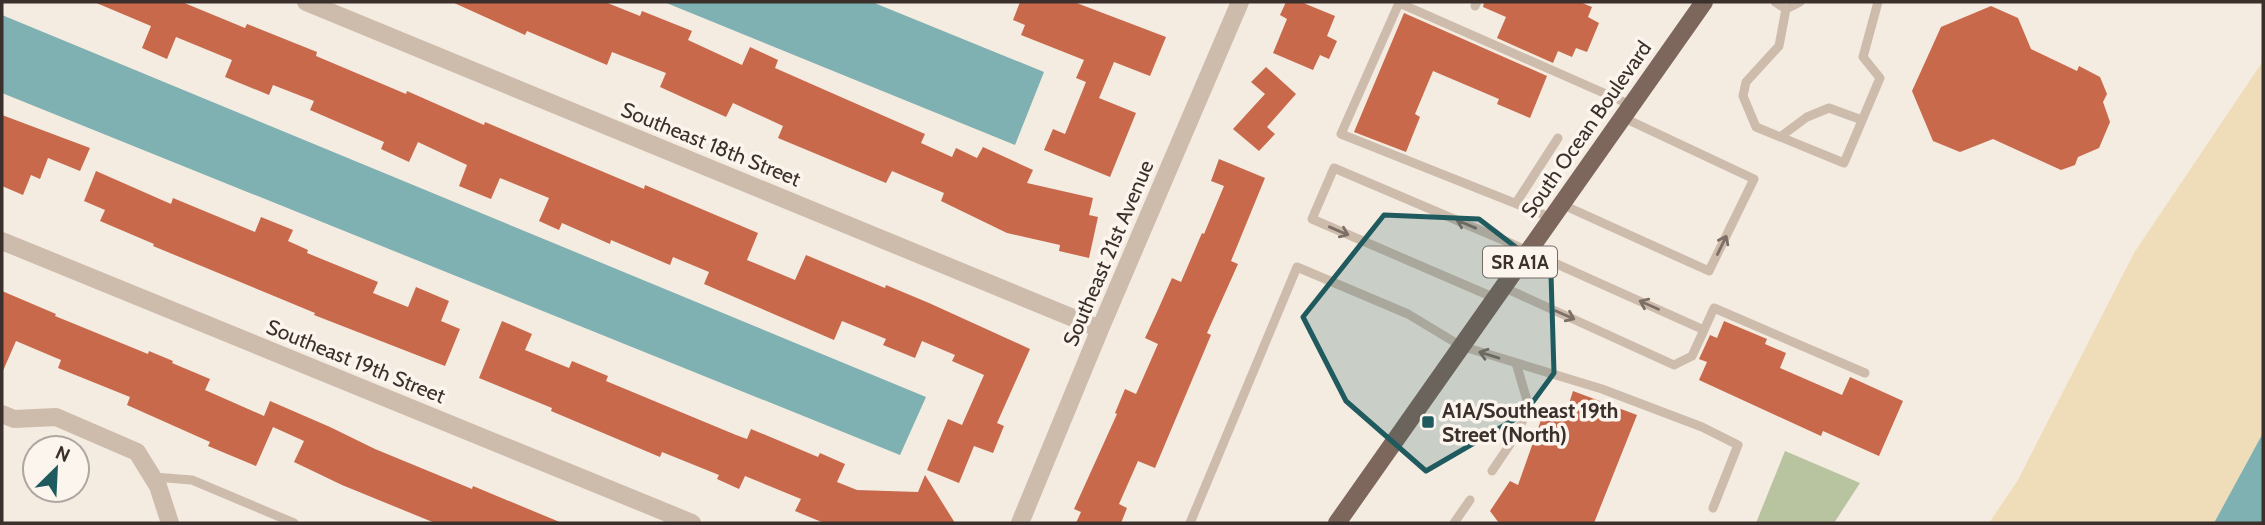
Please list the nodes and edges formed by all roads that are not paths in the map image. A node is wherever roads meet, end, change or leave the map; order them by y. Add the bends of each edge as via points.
1 (306, 2) edge
2 (1704, 2) edge
3 (1775, 2) edge
4 (1800, 2) edge
5 (1878, 2) edge
6 (1234, 4) edge
7 (1786, 9) junction
8 (1626, 111) junction
9 (1862, 120) junction
10 (1780, 137) junction
11 (1558, 138) dead end
12 (1516, 203) junction
13 (1557, 211) junction
14 (2, 241) edge
15 (1528, 251) junction
16 (1499, 293) junction
17 (1100, 329) junction
18 (1704, 330) junction
19 (1461, 346) junction
20 (1516, 363) junction
21 (1865, 373) dead end
22 (2, 414) edge
23 (1492, 471) dead end
24 (152, 477) junction
25 (1470, 500) dead end
26 (1713, 508) dead end
27 (170, 523) edge
28 (294, 523) edge
29 (692, 523) edge
30 (1020, 523) edge
31 (1190, 523) edge
32 (1337, 523) edge
33 (1454, 523) edge

1 - 17 street, Southeast 18th Street
2 - 8 main road, South Ocean Boulevard / SR A1A
3 - 7 lane
4 - 7 lane
5 - 9 lane via 1863,57 1880,78
6 - 17 street, Southeast 21st Avenue
7 - 10 lane via 1779,46 1746,82 1742,96 1756,127
8 - 12 lane via 1399,3 1341,134
8 - 13 main road, South Ocean Boulevard / SR A1A
13 -> 8 lane via 1709,271 1754,179
9 - 10 lane via 1829,108
9 - 10 lane via 1844,163
11 - 12 lane
12 - 13 lane
13 - 15 main road, South Ocean Boulevard / SR A1A
14 - 29 street, Southeast 19th Street
15 - 16 main road, South Ocean Boulevard / SR A1A
15 -> 16 lane via 1334,168 1312,219
18 -> 15 lane
16 -> 18 lane via 1674,365 1692,356
16 - 19 main road, South Ocean Boulevard / SR A1A
17 - 30 street, Southeast 21st Avenue
18 - 21 lane via 1714,308
20 -> 19 lane
19 - 31 lane via 1408,314 1297,267
19 - 32 main road, South Ocean Boulevard / SR A1A
20 - 23 lane via 1529,407
20 - 26 lane via 1602,389 1738,445
22 - 24 street via 14,419 56,417 137,452
24 - 27 street
24 - 28 lane via 192,480
25 - 33 lane

